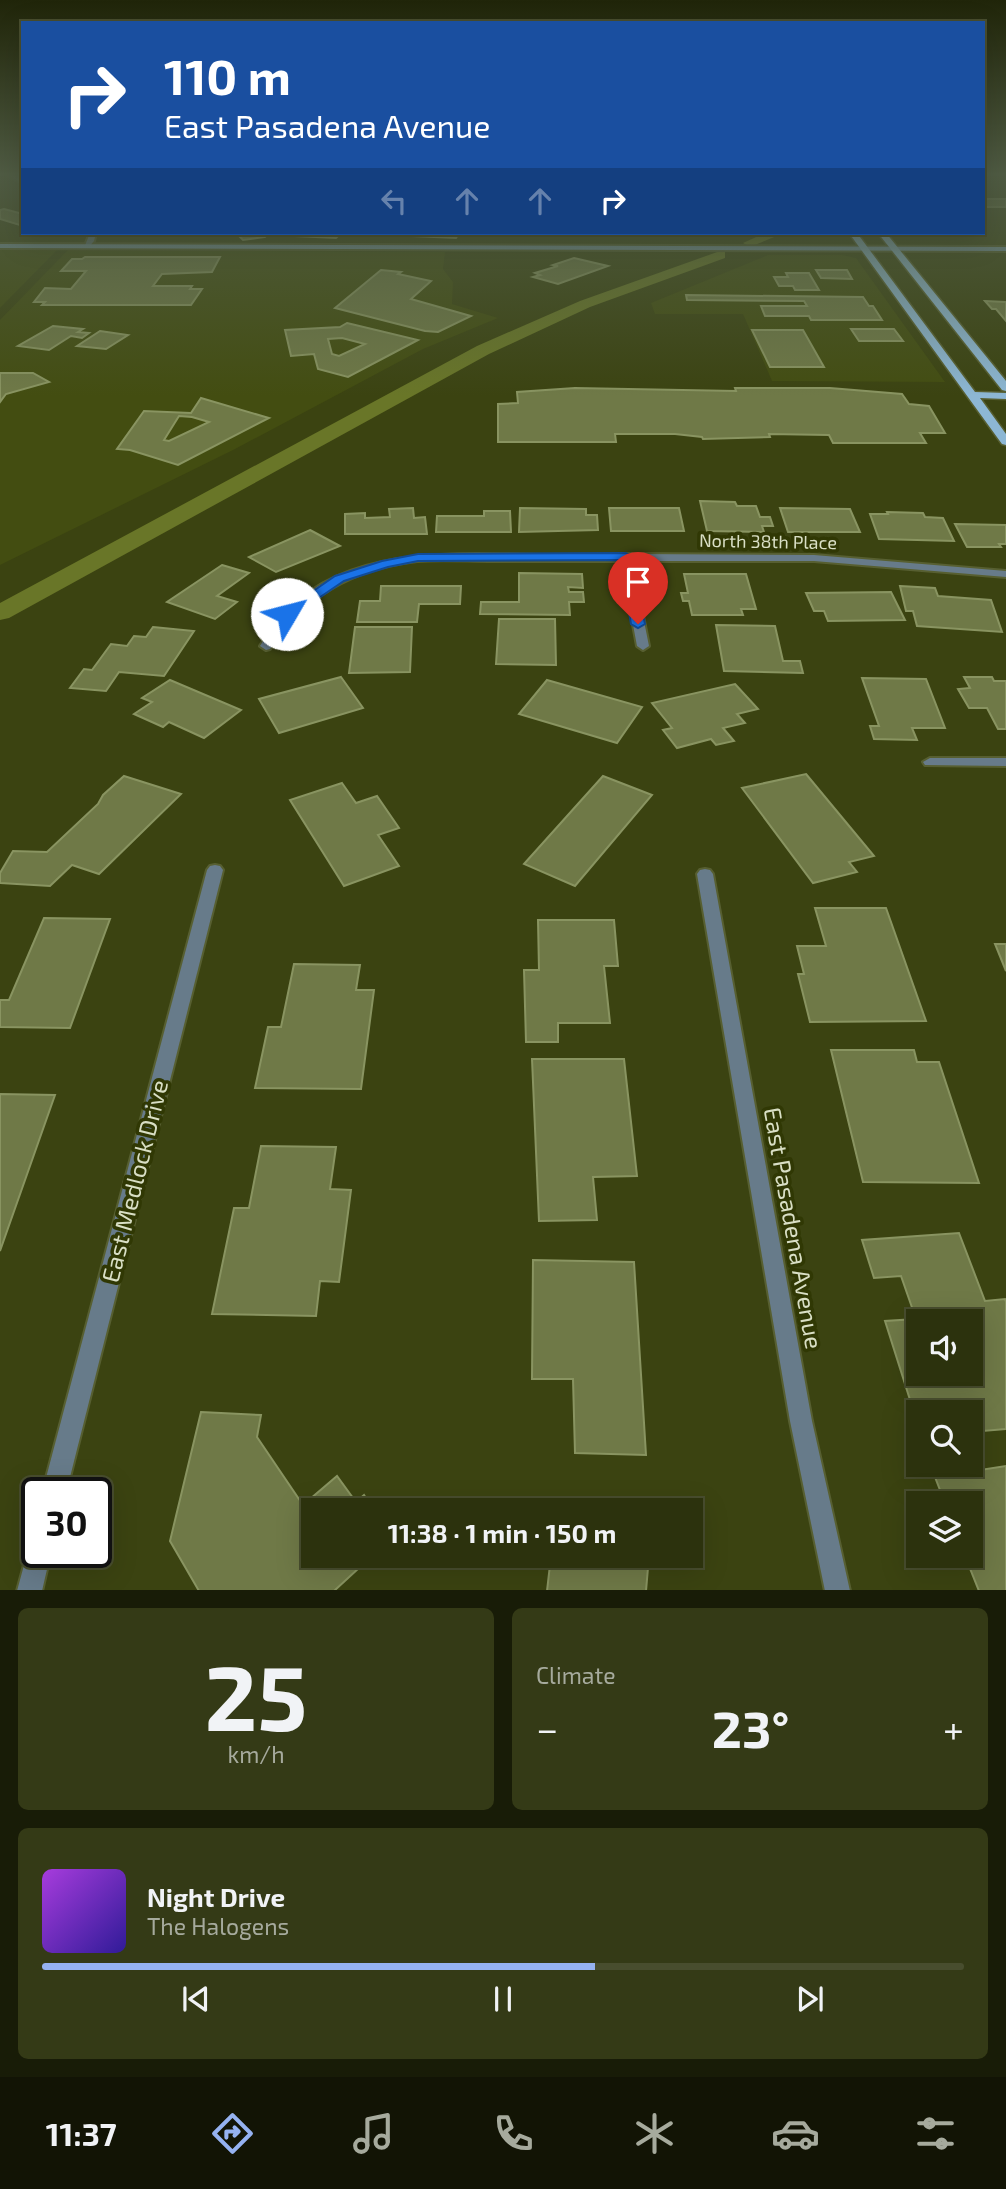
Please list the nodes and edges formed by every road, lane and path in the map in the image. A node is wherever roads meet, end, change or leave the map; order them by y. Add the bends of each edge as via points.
1 (209, 247) edge
2 (893, 248) junction
3 (863, 249) junction
4 (1006, 249) edge
5 (1006, 388) edge
6 (971, 395) junction
7 (1006, 396) edge
8 (1006, 442) edge
9 (626, 557) junction
10 (1006, 574) edge
11 (266, 646) dead end
12 (643, 646) dead end
13 (930, 762) dead end
14 (1006, 762) edge
15 (215, 870) dead end
16 (705, 874) dead end
17 (58, 1477) edge
18 (34, 1568) edge
19 (29, 1590) edge
20 (838, 1590) edge

1 - 3 main road
2 - 3 main road
2 - 4 main road
2 - 5 main road
3 - 6 main road
6 - 7 main road
6 - 8 main road
9 - 10 street, North 38th Place via 814,558
9 - 11 street, North 38th Place via 433,557 386,563 339,578 316,592 287,614
9 - 12 street
13 - 14 street
15 - 17 street, East Medlock Drive
16 - 20 street, East Pasadena Avenue via 801,1421
18 - 19 street

